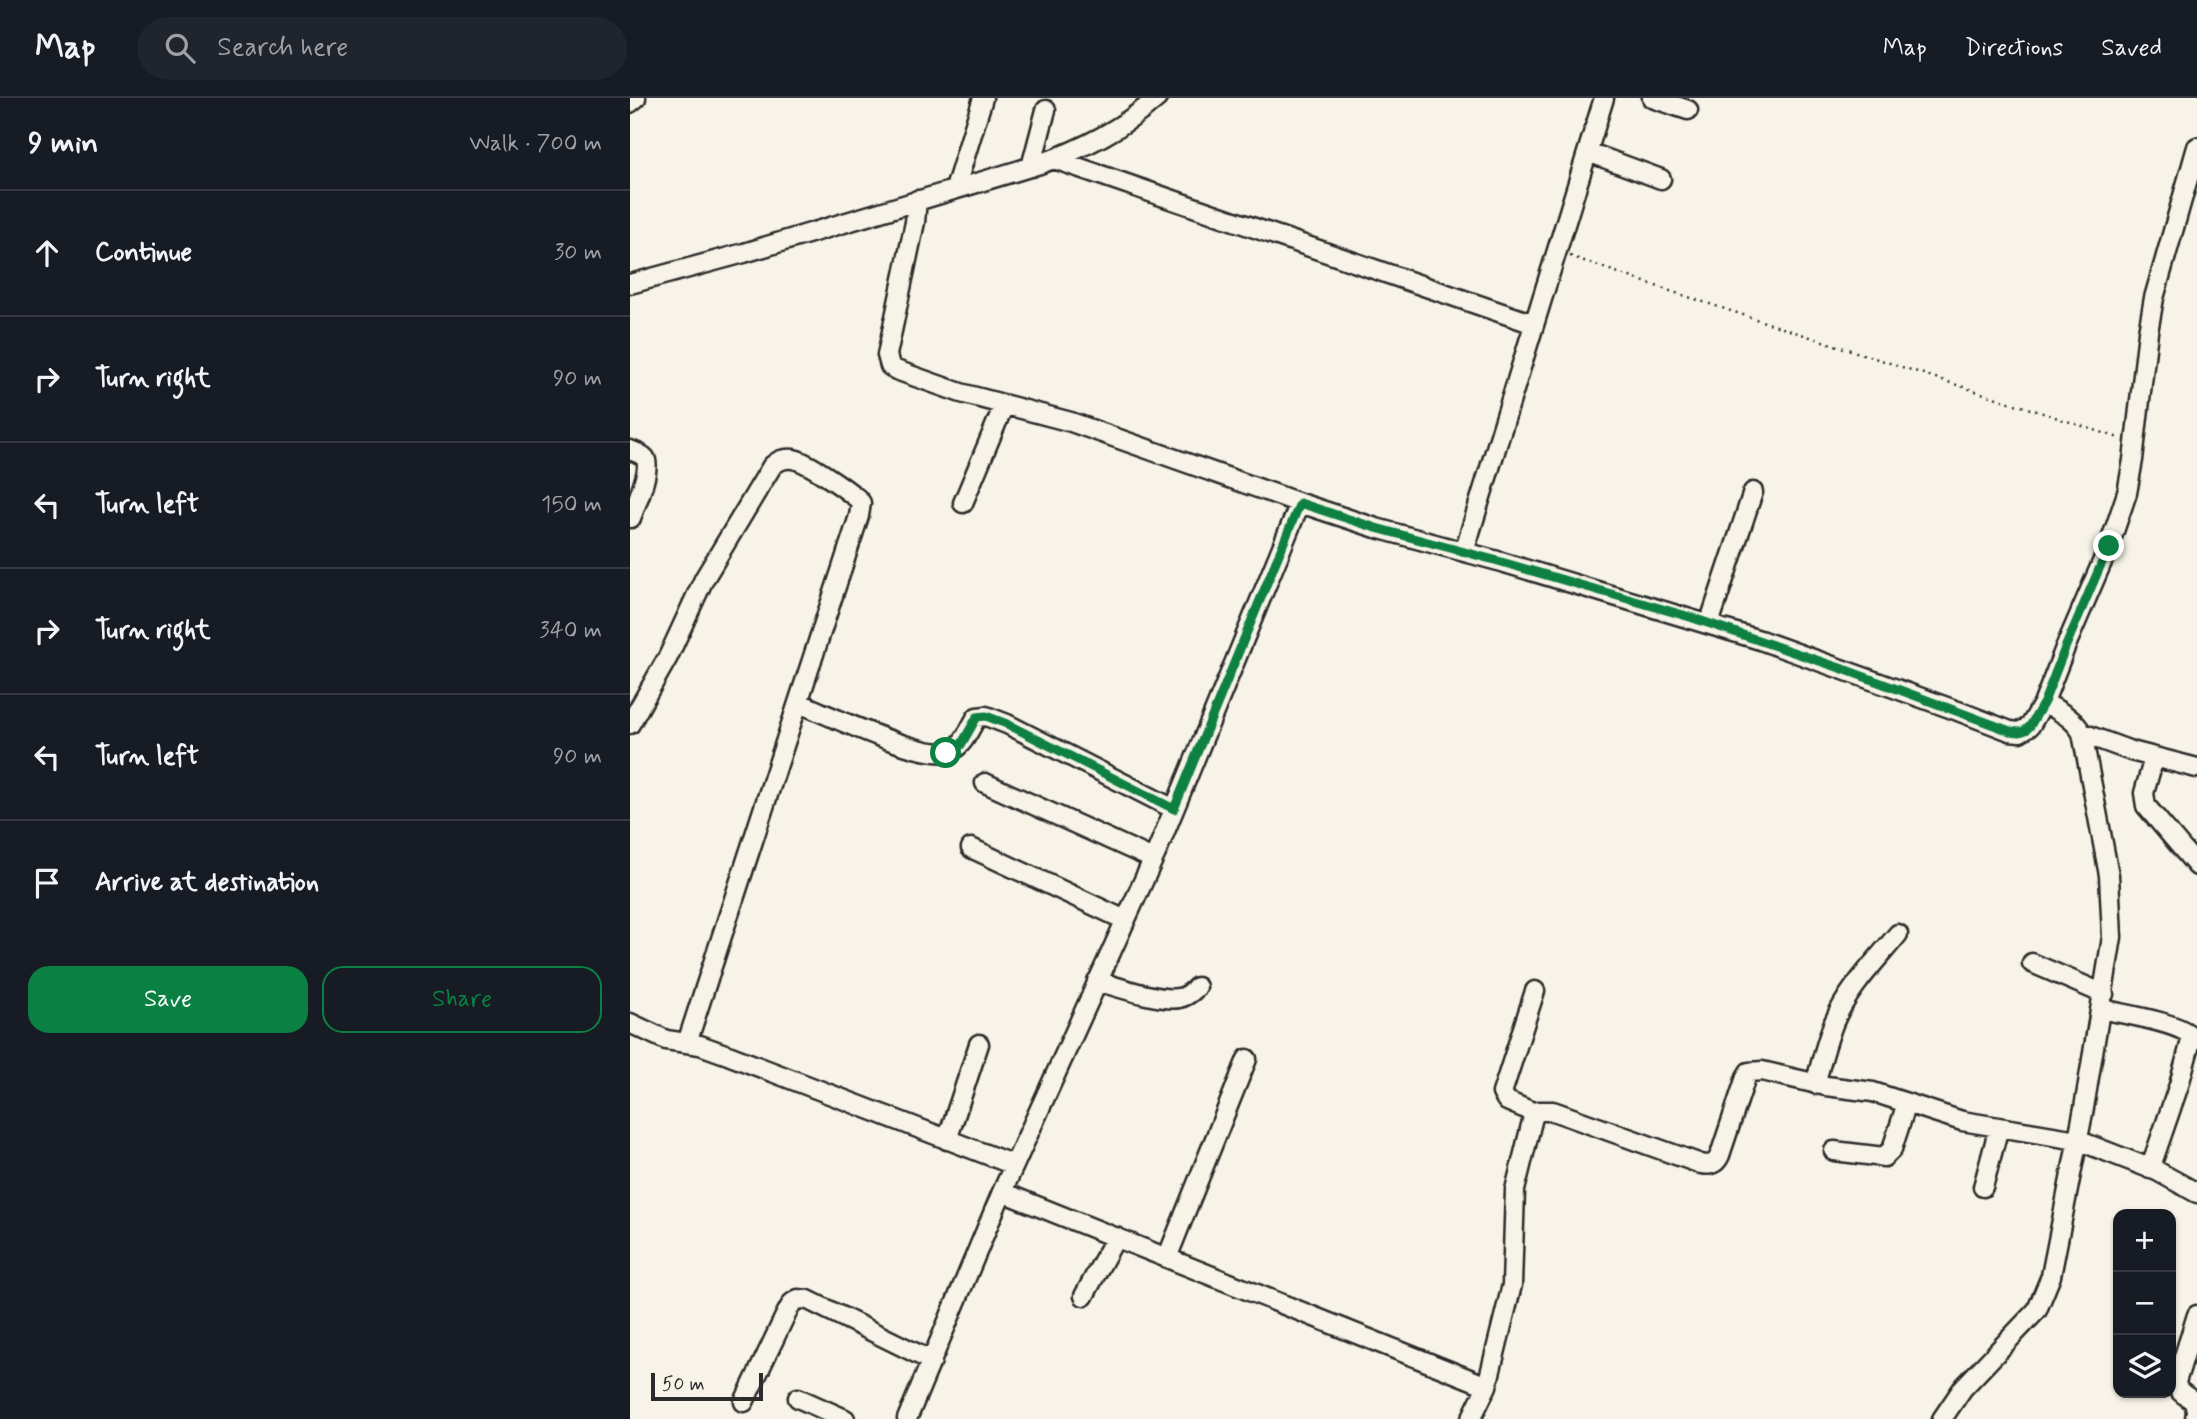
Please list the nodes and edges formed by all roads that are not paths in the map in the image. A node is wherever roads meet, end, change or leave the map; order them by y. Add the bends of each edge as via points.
1 (636, 98) edge
2 (983, 98) edge
3 (1157, 98) edge
4 (1604, 98) edge
5 (1652, 98) edge
6 (630, 103) edge
7 (1045, 110) dead end
8 (1688, 110) dead end
9 (2197, 148) edge
10 (1588, 152) junction
11 (1054, 159) junction
12 (1031, 167) junction
13 (1661, 178) dead end
14 (955, 189) junction
15 (917, 200) junction
16 (2190, 207) edge
17 (630, 284) edge
18 (1534, 324) junction
19 (1004, 405) junction
20 (630, 450) edge
21 (1752, 492) dead end
22 (963, 503) dead end
23 (1300, 503) junction
24 (631, 518) edge
25 (1464, 552) junction
26 (1709, 624) junction
27 (2044, 702) junction
28 (799, 703) junction
29 (630, 724) edge
30 (2082, 733) junction
31 (2154, 758) junction
32 (2197, 768) edge
33 (985, 783) dead end
34 (1174, 809) junction
35 (971, 848) dead end
36 (1153, 859) junction
37 (2197, 866) edge
38 (1125, 920) junction
39 (1898, 934) dead end
40 (2032, 963) dead end
41 (1097, 981) junction
42 (1197, 987) dead end
43 (1535, 991) dead end
44 (2103, 1001) junction
45 (630, 1023) edge
46 (687, 1043) junction
47 (979, 1044) dead end
48 (1247, 1059) dead end
49 (1815, 1084) junction
50 (1907, 1103) junction
51 (1535, 1113) junction
52 (1999, 1127) junction
53 (947, 1140) junction
54 (2077, 1140) junction
55 (1834, 1151) dead end
56 (1014, 1165) junction
57 (2150, 1169) junction
58 (1983, 1187) dead end
59 (1002, 1192) junction
60 (2197, 1193) edge
61 (1116, 1237) junction
62 (1167, 1258) junction
63 (1084, 1296) dead end
64 (2197, 1315) edge
65 (2191, 1356) edge
66 (932, 1361) junction
67 (1487, 1386) junction
68 (798, 1398) dead end
69 (744, 1402) dead end
70 (845, 1419) edge
71 (908, 1419) edge
72 (1471, 1419) edge
73 (1942, 1419) edge
74 (2195, 1419) edge

1 - 6 street
2 - 14 street
3 - 11 street via 1117,130
4 - 10 street
5 - 8 street
7 - 12 street
9 - 16 street
10 - 13 street
10 - 18 street
11 - 12 street
11 - 18 street
12 - 14 street
14 - 15 street
15 - 17 street
15 - 19 street via 887,361 906,374
16 - 27 street via 2161,271 2152,309 2127,493
18 - 25 street
19 - 22 street
19 - 23 street via 1071,422
20 - 24 street via 643,456 647,466
21 - 26 street
23 - 25 street
23 - 34 street
25 - 26 street
26 - 27 street via 2010,731 2026,730
27 - 30 street via 2078,724
28 - 29 street via 862,507 854,496 799,460 784,459 772,466 704,579
28 - 34 street via 913,749 935,753 961,745 977,717 986,716
28 - 46 street
30 - 31 street
30 - 44 street via 2109,875 2112,936
31 - 32 street
31 - 37 street via 2144,793 2146,806
33 - 36 street
34 - 36 street
35 - 38 street
36 - 38 street
38 - 41 street
39 - 49 street via 1846,1000 1834,1022
40 - 44 street
41 - 42 street via 1176,999
41 - 56 street
43 - 51 street via 1502,1093 1507,1101
44 - 54 street
44 - 57 street via 2192,1037
45 - 46 street via 659,1038
46 - 53 street
47 - 53 street
48 - 62 street
49 - 50 street via 1873,1092
49 - 51 street via 1749,1072 1720,1155 1707,1165 1553,1111
50 - 52 street via 1962,1121
50 - 55 street via 1892,1149 1884,1157
51 - 67 street via 1515,1190 1512,1285
52 - 54 street
52 - 58 street
53 - 56 street
54 - 57 street
54 - 73 street via 2050,1276 2037,1310 1963,1388
56 - 59 street
57 - 60 street
59 - 61 street
59 - 66 street
61 - 62 street
61 - 63 street
62 - 67 street
64 - 65 street
65 - 74 street via 2177,1377 2177,1388 2194,1402
66 - 69 street via 798,1299 786,1314
66 - 71 street
67 - 72 street
68 - 70 street

